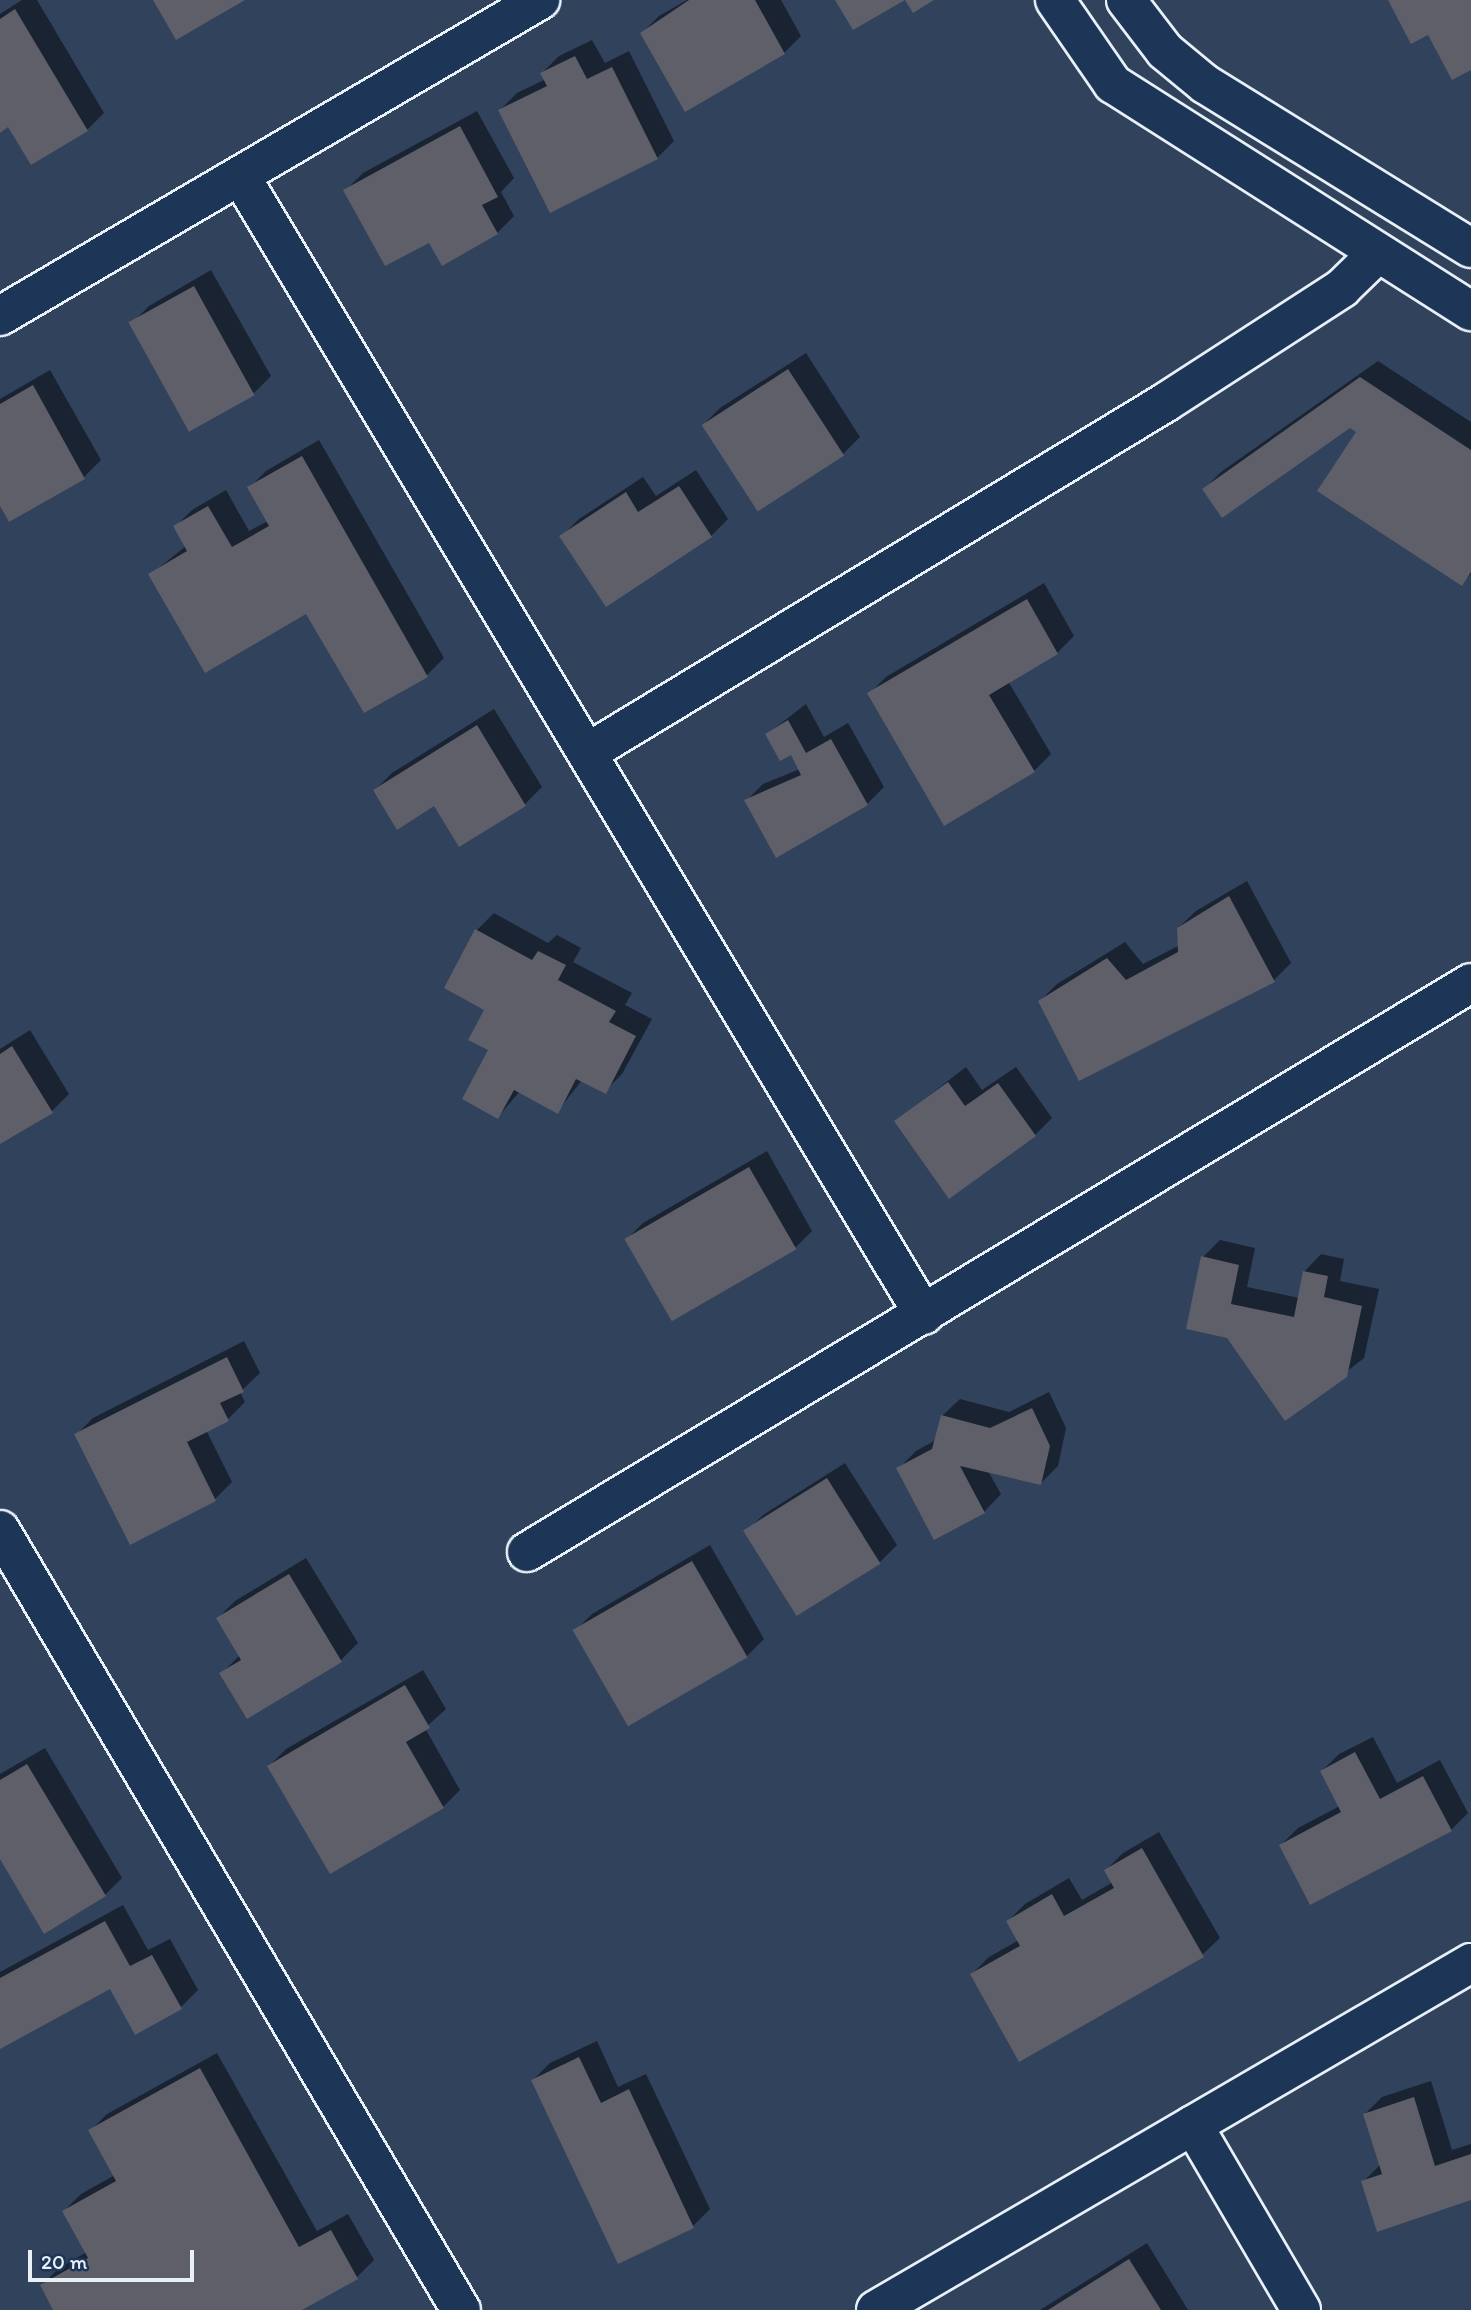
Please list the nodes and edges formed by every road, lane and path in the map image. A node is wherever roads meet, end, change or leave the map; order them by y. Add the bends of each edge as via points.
1 (540, 0) edge
2 (1055, 0) edge
3 (1138, 4) edge
4 (1082, 44) junction
5 (241, 177) junction
6 (1471, 248) edge
7 (1378, 253) junction
8 (1471, 311) edge
9 (0, 316) edge
10 (587, 753) junction
11 (1471, 983) edge
12 (924, 1315) junction
13 (0, 1530) edge
14 (527, 1552) dead end
15 (1471, 1963) edge
16 (1193, 2125) junction
17 (461, 2310) edge
18 (876, 2310) edge
19 (1301, 2310) edge

1 - 5 street
2 - 4 street
3 - 4 street
3 - 6 street via 1166,51 1205,84
4 - 7 street via 1113,84
5 - 9 street
5 - 10 street
7 - 8 street
7 - 10 street via 1342,288 1166,402
10 - 12 street
11 - 12 street
12 - 14 street
13 - 17 street
15 - 16 street
16 - 18 street
16 - 19 street

